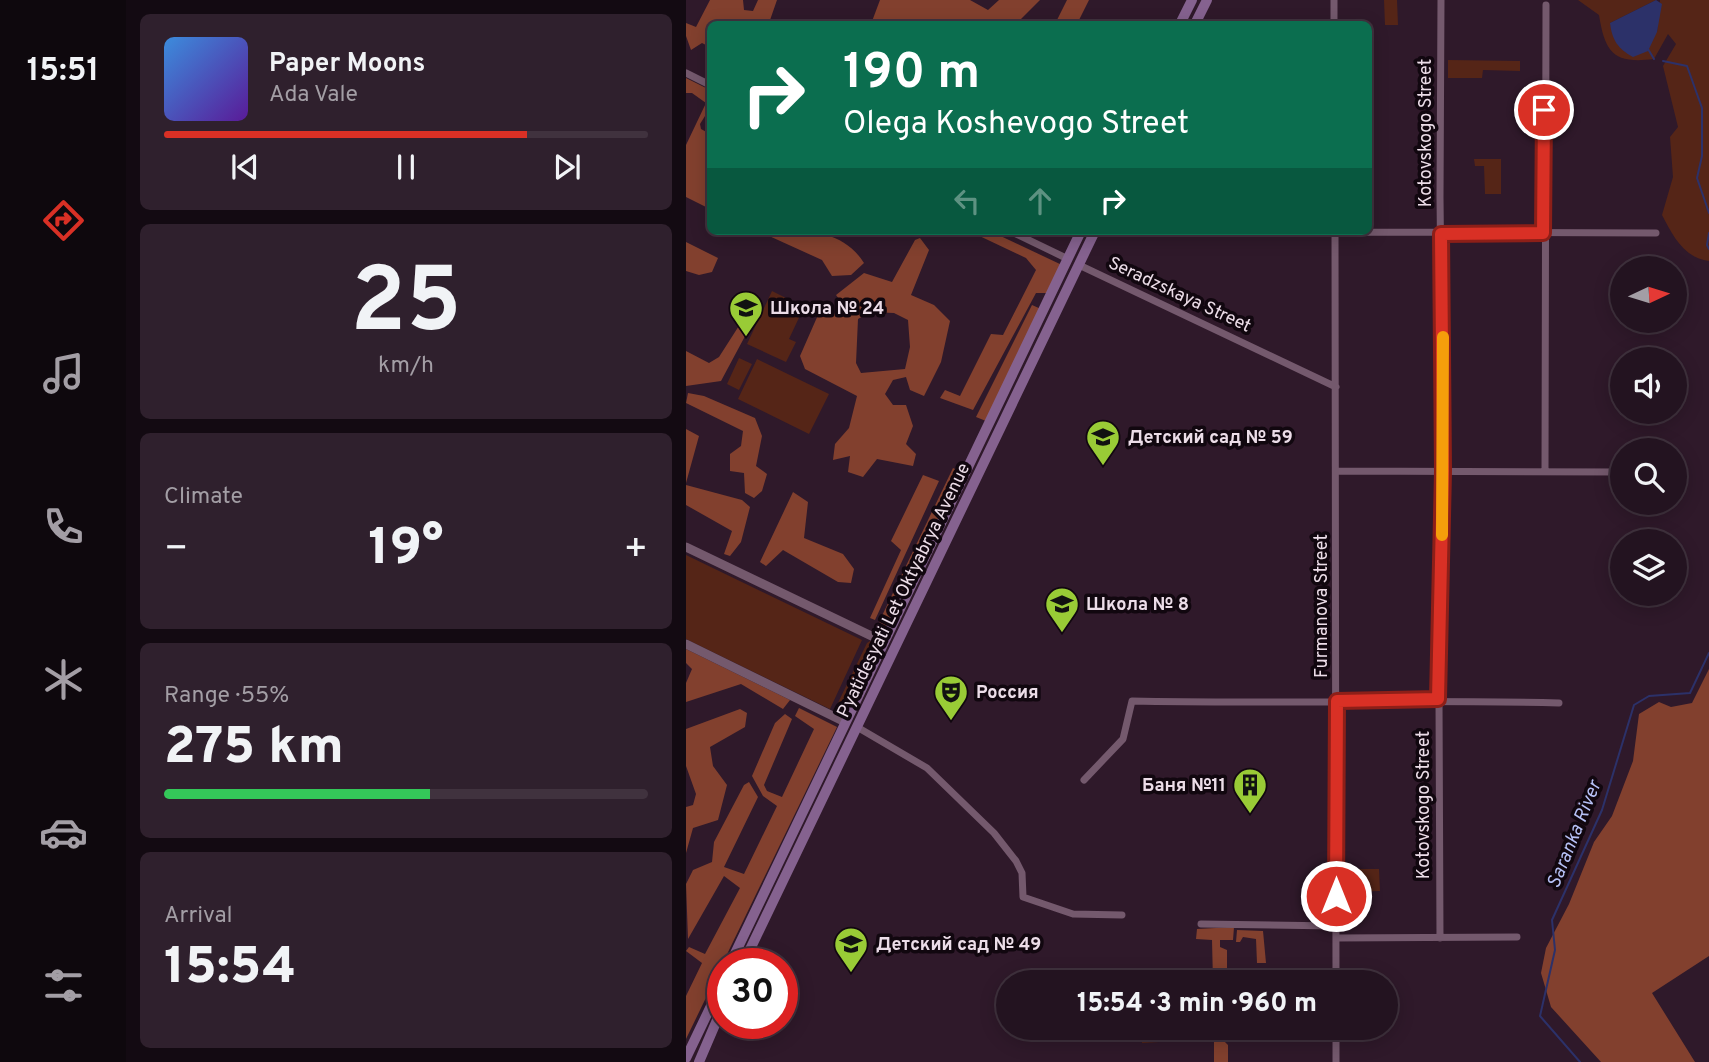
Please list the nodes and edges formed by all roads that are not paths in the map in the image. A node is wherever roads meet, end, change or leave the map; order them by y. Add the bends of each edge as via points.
1 (1192, 0) edge
2 (1207, 0) edge
3 (1334, 0) edge
4 (1441, 0) edge
5 (1546, 5) dead end
6 (1182, 21) edge
7 (1196, 21) edge
8 (1334, 21) edge
9 (686, 73) edge
10 (707, 84) edge
11 (1372, 233) edge
12 (1543, 233) junction
13 (1656, 233) dead end
14 (1441, 234) junction
15 (1018, 235) edge
16 (1079, 235) edge
17 (1094, 235) edge
18 (1335, 235) edge
19 (1068, 259) junction
20 (1079, 265) junction
21 (1336, 387) junction
22 (1337, 471) junction
23 (1443, 471) junction
24 (1545, 472) junction
25 (1610, 472) edge
26 (686, 547) edge
27 (884, 642) junction
28 (686, 644) edge
29 (894, 649) junction
30 (1438, 699) junction
31 (1337, 701) junction
32 (1559, 703) dead end
33 (845, 722) junction
34 (857, 727) junction
35 (1084, 780) dead end
36 (1122, 915) dead end
37 (1201, 924) dead end
38 (1336, 926) junction
39 (1440, 937) junction
40 (1517, 937) dead end
41 (1336, 938) junction
42 (738, 948) edge
43 (751, 948) edge
44 (1336, 970) edge
45 (707, 1014) edge
46 (709, 1039) edge
47 (1336, 1040) edge
48 (686, 1058) edge
49 (699, 1062) edge
50 (1336, 1062) edge

1 - 6 main road
2 - 7 main road
3 - 8 street
4 - 14 street, Kotovskogo Street
5 - 12 street
9 - 10 street
11 - 14 street
12 - 13 street
12 - 14 street
12 - 24 street
14 - 23 street, Kotovskogo Street
15 - 19 street, Seradzskaya Street
16 - 19 main road, Pyatidesyati Let Oktyabrya Avenue
17 - 20 main road, Pyatidesyati Let Oktyabrya Avenue
18 - 21 street, Furmanova Street
19 - 20 main road, Seradzskaya Street
19 - 27 main road, Pyatidesyati Let Oktyabrya Avenue
20 - 21 street, Seradzskaya Street
20 - 29 main road, Pyatidesyati Let Oktyabrya Avenue
21 - 22 street, Furmanova Street
22 - 23 street
22 - 31 street, Furmanova Street
23 - 24 street
23 - 30 street, Kotovskogo Street
24 - 25 street
26 - 27 street
27 - 29 main road
27 - 33 main road, Pyatidesyati Let Oktyabrya Avenue
28 - 33 street
29 - 34 main road, Pyatidesyati Let Oktyabrya Avenue
30 - 31 street
30 - 32 street
30 - 39 street, Kotovskogo Street
31 - 35 street via 1132,701 1123,739
31 - 38 street, Furmanova Street
33 - 34 main road
33 - 42 main road, Pyatidesyati Let Oktyabrya Avenue
34 - 36 street via 928,768 961,799 1016,861 1022,873 1023,897 1073,914
34 - 43 main road, Pyatidesyati Let Oktyabrya Avenue
37 - 38 street
38 - 41 street, Furmanova Street
39 - 40 street
39 - 41 street
41 - 44 street, Furmanova Street
45 - 48 main road
46 - 49 main road
47 - 50 street

